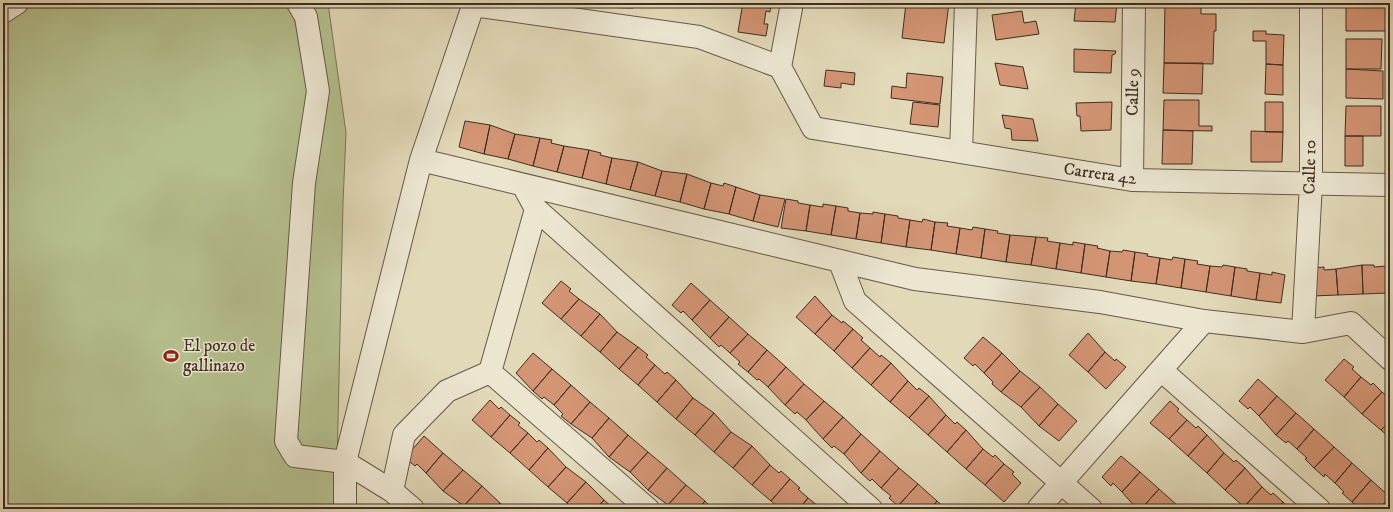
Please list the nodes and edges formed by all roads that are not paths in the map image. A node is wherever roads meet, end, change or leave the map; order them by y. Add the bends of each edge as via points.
1 (17, 3) edge
2 (298, 3) edge
3 (792, 3) edge
4 (966, 3) edge
5 (1134, 3) edge
6 (1312, 3) edge
7 (473, 4) edge
8 (3, 12) edge
9 (780, 67) junction
10 (961, 152) junction
11 (421, 160) junction
12 (1132, 180) junction
13 (1311, 183) junction
14 (523, 185) junction
15 (1390, 186) edge
16 (536, 209) junction
17 (840, 262) junction
18 (1204, 321) junction
19 (1303, 332) junction
20 (1390, 359) edge
21 (1161, 370) junction
22 (490, 372) junction
23 (345, 462) junction
24 (1061, 483) junction
25 (392, 491) junction
26 (345, 509) edge
27 (413, 509) edge
28 (648, 509) edge
29 (871, 509) edge
30 (1038, 509) edge
31 (1091, 509) edge
32 (1319, 509) edge

1 - 8 street
2 - 23 street via 306,17 318,91 304,183 286,441 295,456
3 - 9 street
4 - 10 street
5 - 12 street, Calle 9
6 - 13 street, Calle 10
7 - 9 street via 699,37
7 - 11 street
9 - 10 street, Carrera 42 via 813,128
10 - 12 street, Carrera 42
11 - 14 street
11 - 23 street
12 - 13 street, Carrera 42
13 - 15 street, Carrera 42
13 - 19 street, Calle 10
14 - 16 street
14 - 17 street
16 - 22 street
16 - 29 street
17 - 18 street via 915,279 1100,302
17 - 24 street via 855,301
18 - 19 street
18 - 21 street
19 - 20 street via 1351,323
21 - 24 street
21 - 32 street
22 - 25 street via 447,391 404,435
22 - 28 street
23 - 25 street
23 - 26 street
24 - 30 street
24 - 31 street
25 - 27 street

